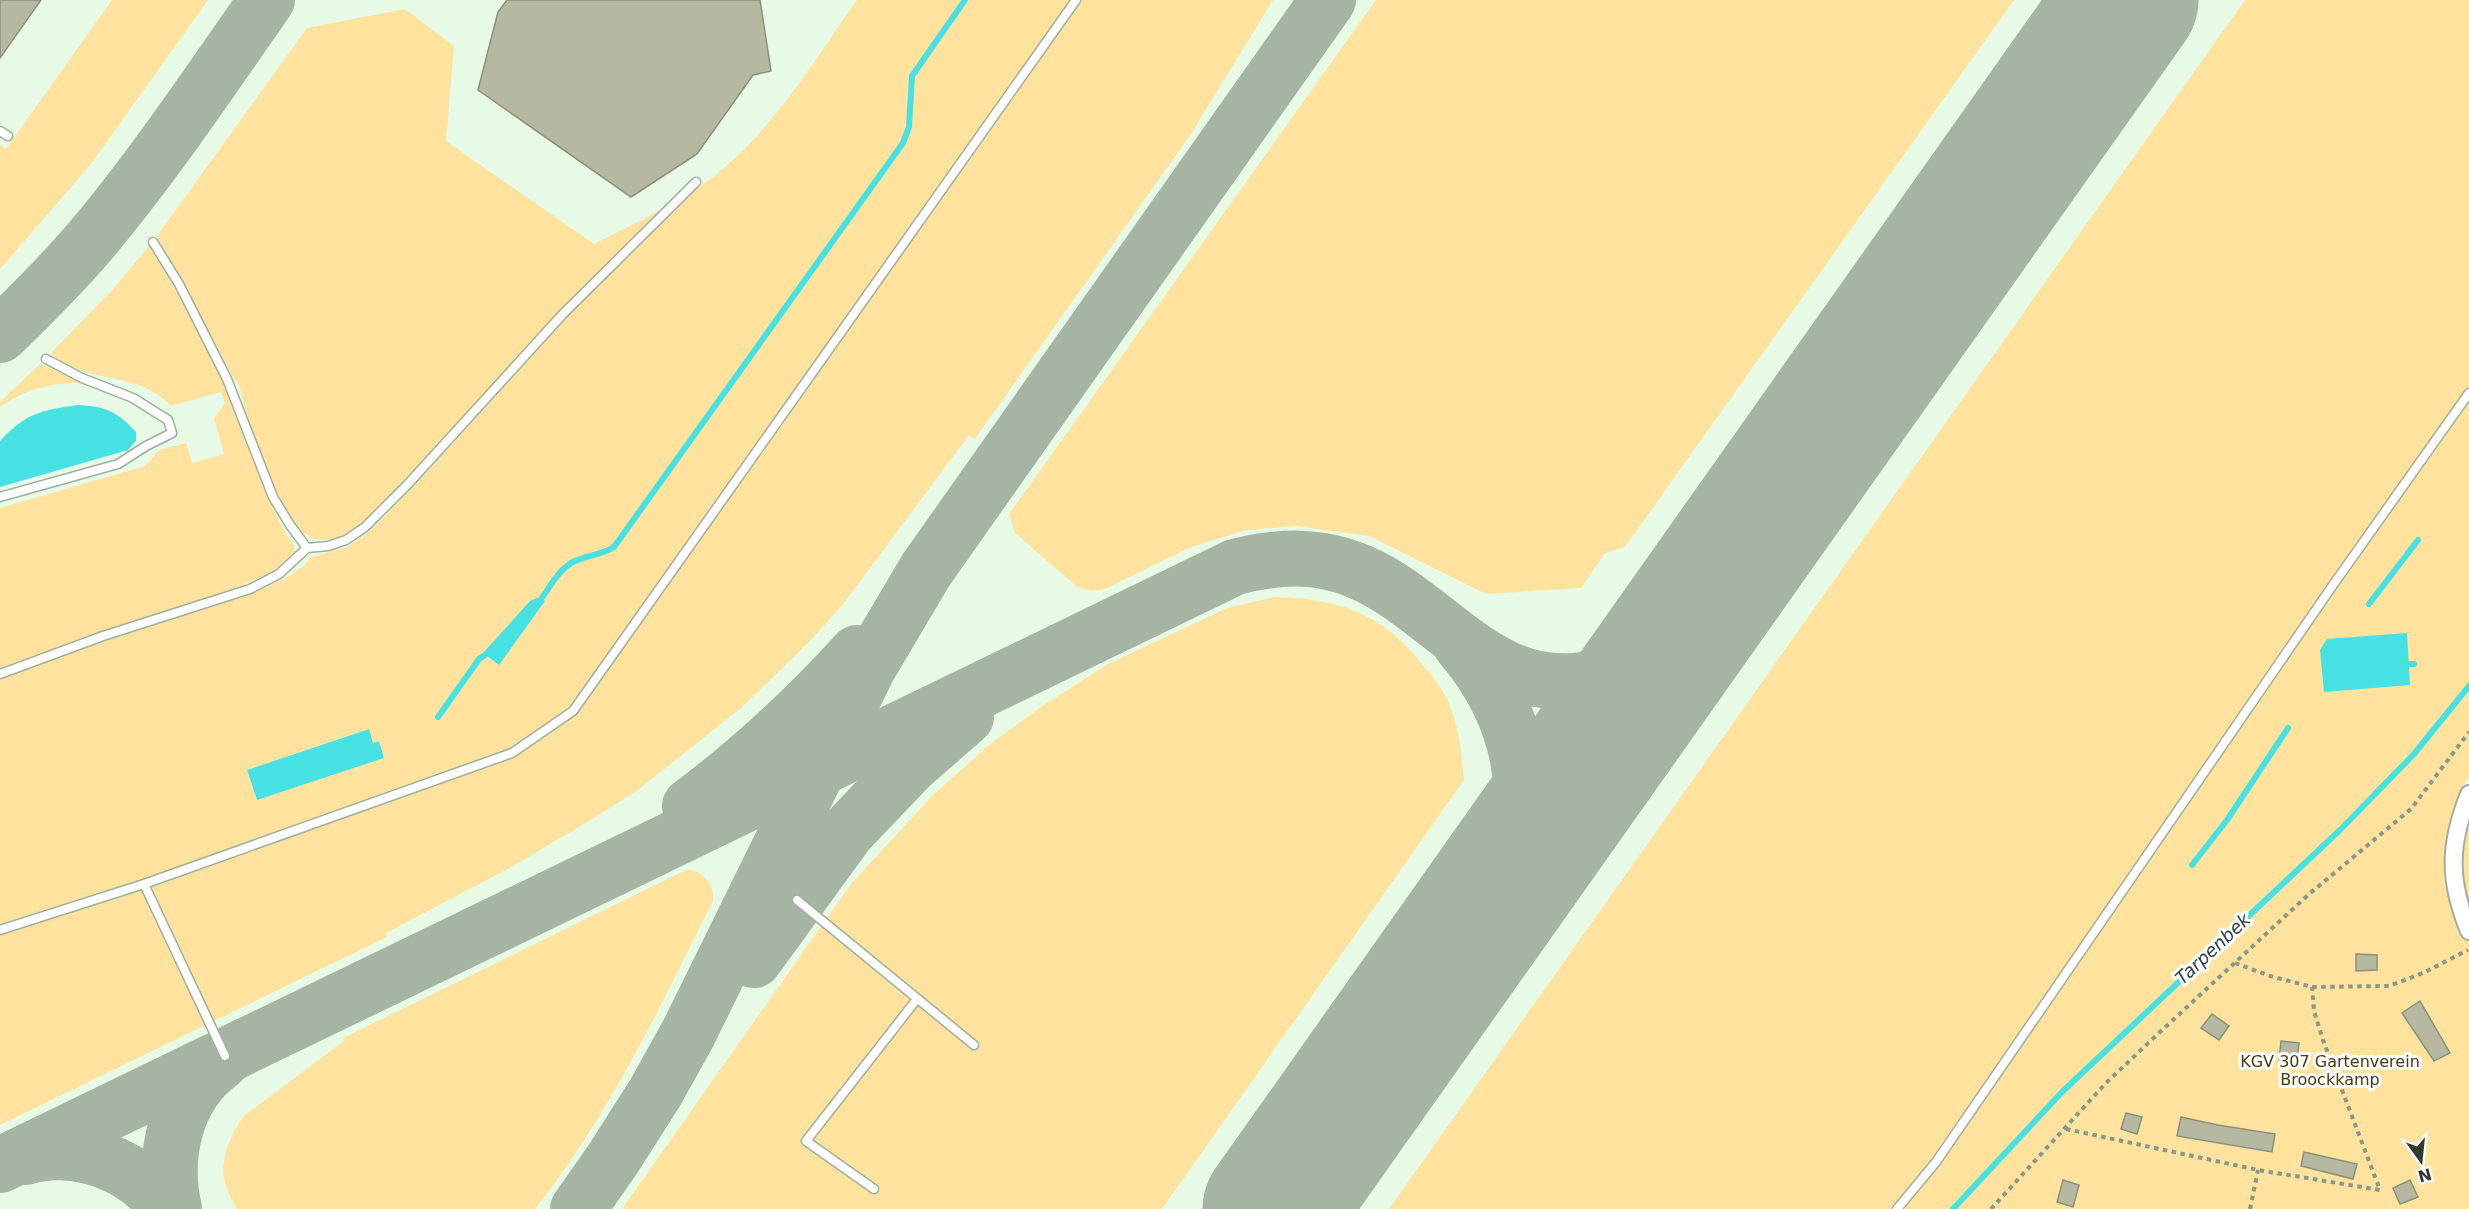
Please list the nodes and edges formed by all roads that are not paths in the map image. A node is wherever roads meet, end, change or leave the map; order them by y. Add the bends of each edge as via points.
1 (1076, 0) edge
2 (696, 182) dead end
3 (153, 242) dead end
4 (46, 359) dead end
5 (2469, 393) edge
6 (0, 497) edge
7 (307, 548) junction
8 (0, 674) edge
9 (2469, 794) edge
10 (144, 884) junction
11 (796, 900) dead end
12 (0, 930) edge
13 (2469, 931) edge
14 (917, 999) junction
15 (974, 1045) dead end
16 (225, 1056) dead end
17 (874, 1189) dead end
18 (1897, 1209) edge

1 - 10 lane via 573,711 512,753
2 - 7 lane via 562,315 365,527 346,540
3 - 7 lane via 227,379 273,497
4 - 6 lane via 134,398 168,420 172,433 118,464
5 - 18 lane via 1936,1162
7 - 8 lane via 279,574 250,589
9 - 13 street via 2457,823 2452,861 2456,891
10 - 12 lane
10 - 16 lane
11 - 14 lane
14 - 15 lane
14 - 17 lane via 807,1141

